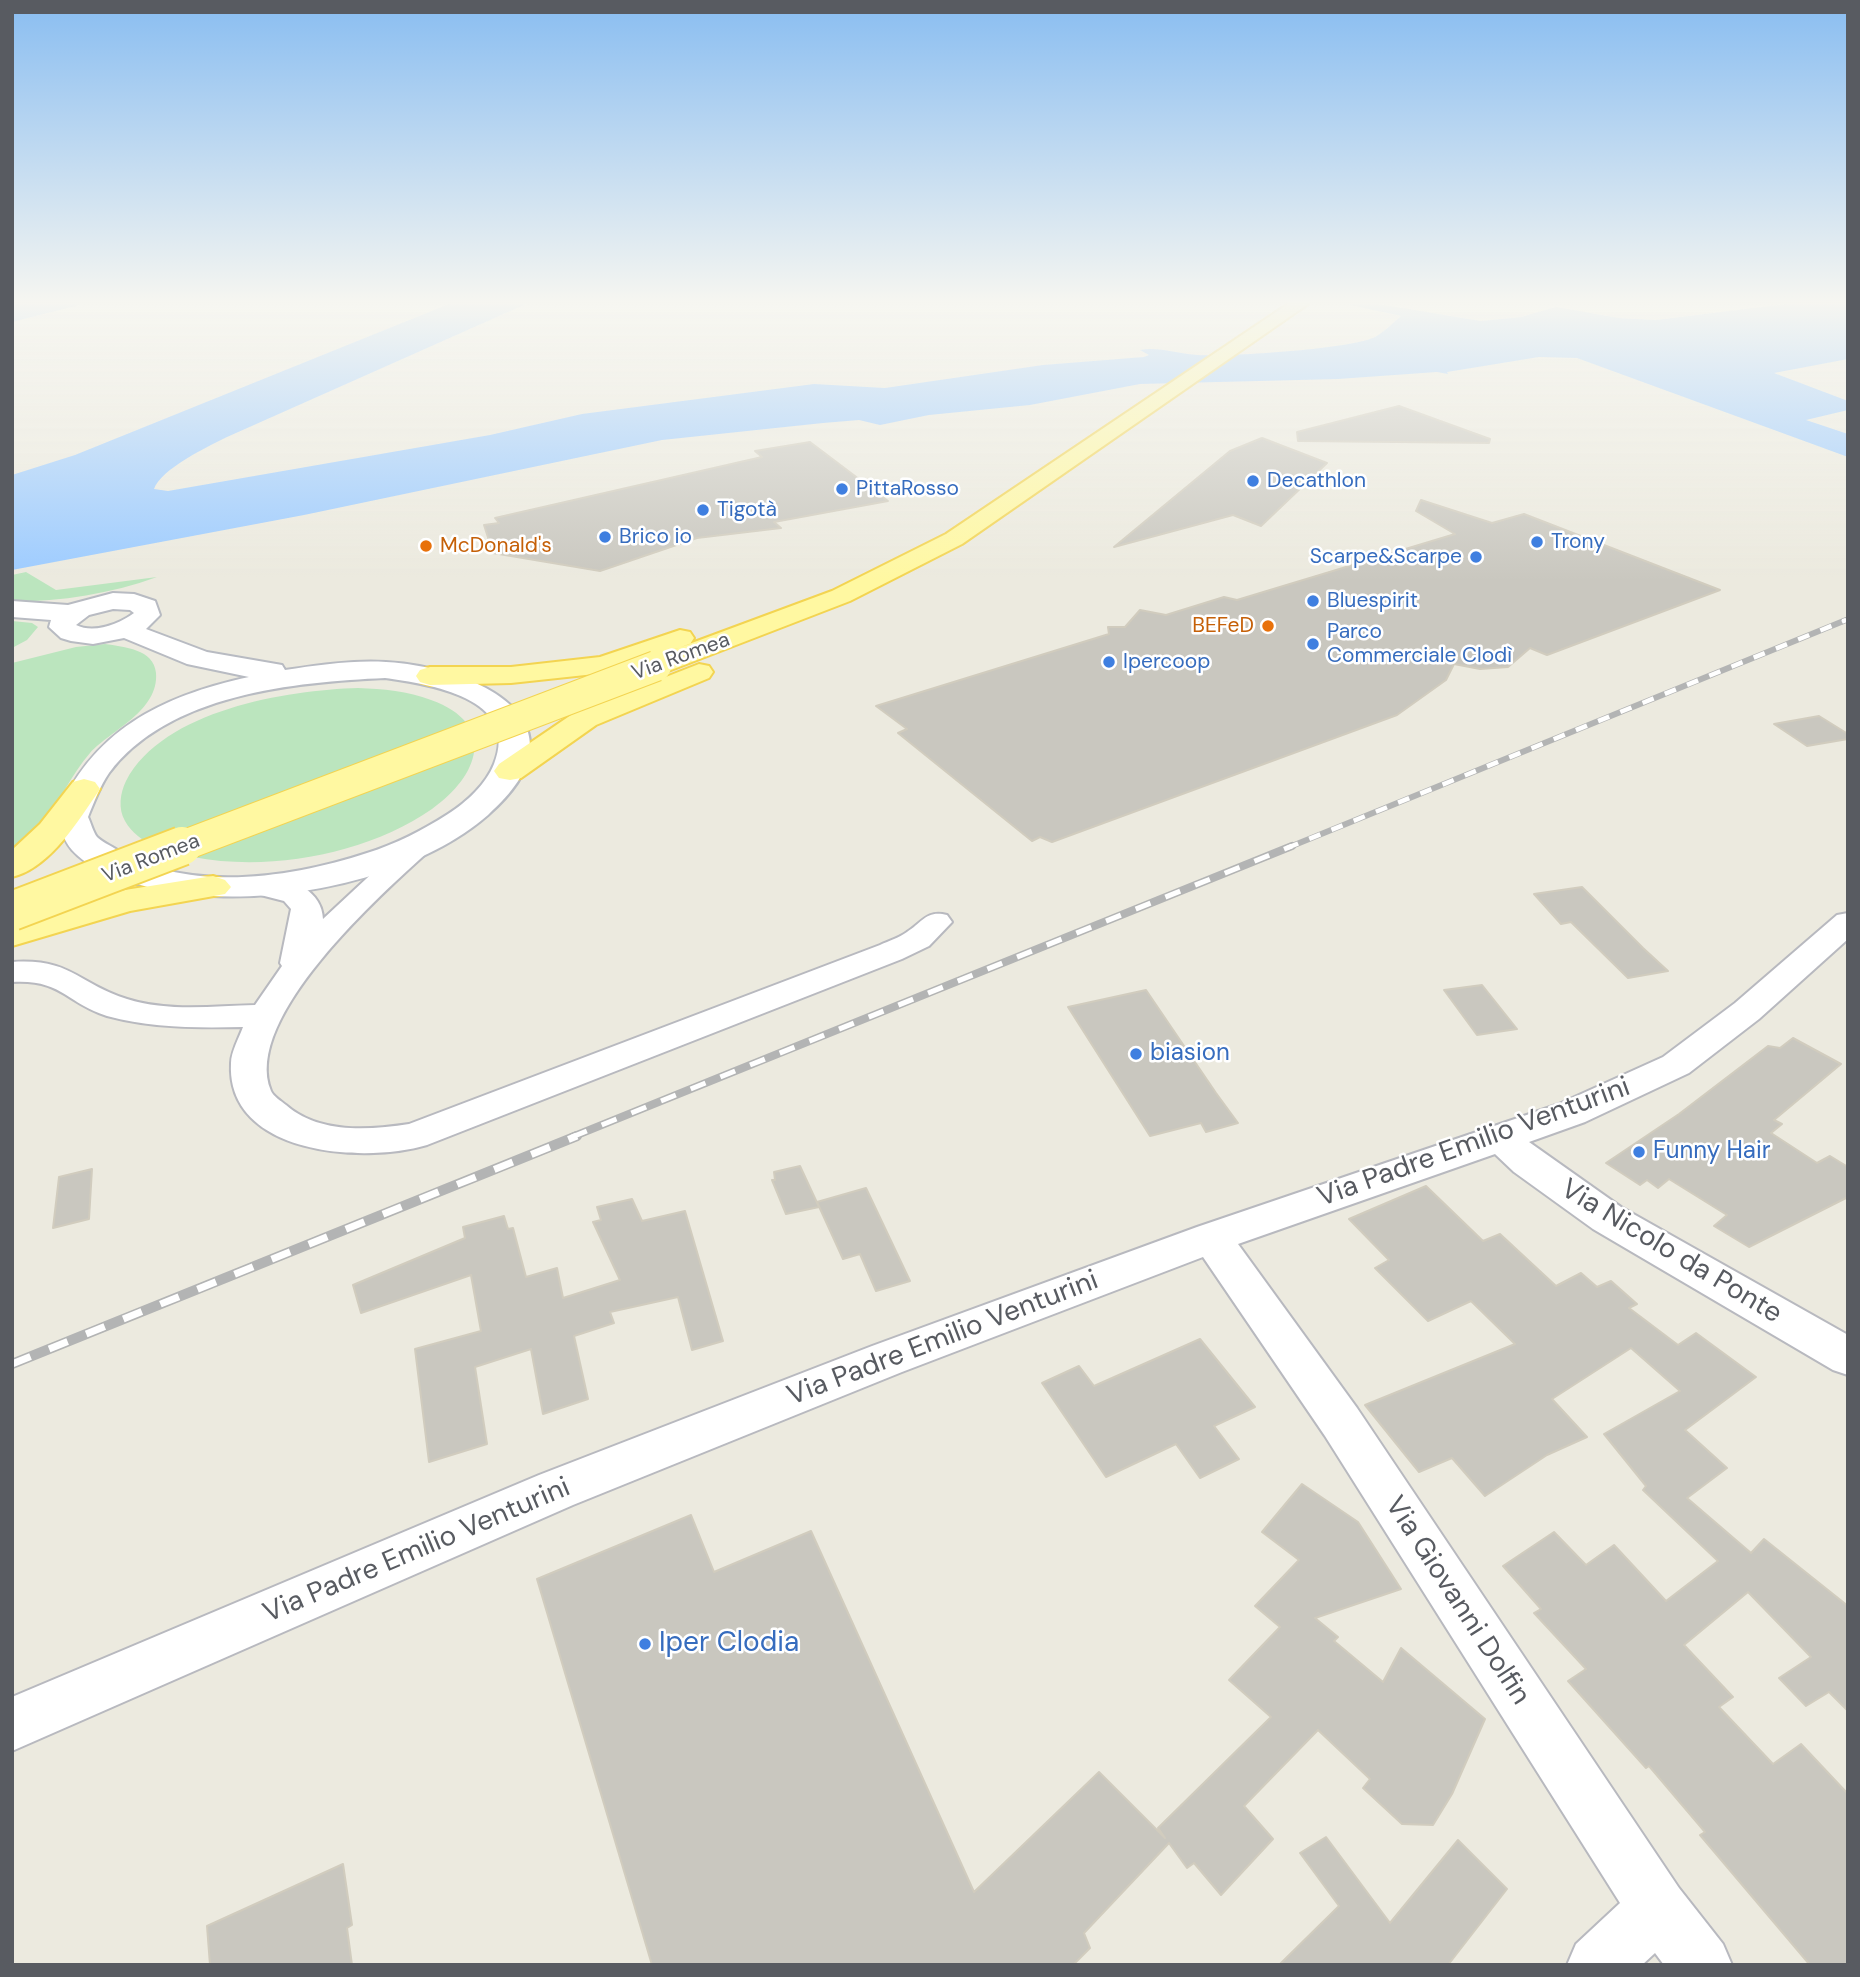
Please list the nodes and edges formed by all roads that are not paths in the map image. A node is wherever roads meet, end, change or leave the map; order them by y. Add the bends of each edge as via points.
1 (1165, 396) edge
2 (1097, 444) junction
3 (12, 609) edge
4 (157, 646) junction
5 (302, 674) junction
6 (430, 676) junction
7 (135, 733) junction
8 (510, 771) junction
9 (84, 789) junction
10 (419, 845) junction
11 (12, 867) edge
12 (260, 886) junction
13 (213, 887) junction
14 (12, 911) edge
15 (936, 922) dead end
16 (1848, 922) edge
17 (12, 935) edge
18 (12, 972) edge
19 (293, 972) junction
20 (265, 1016) junction
21 (1501, 1137) junction
22 (1211, 1238) junction
23 (1848, 1357) edge
24 (12, 1724) edge
25 (1658, 1909) junction
26 (1597, 1965) edge
27 (1702, 1965) edge

1 - 2 main road, Via Romea
2 - 6 main road via 1053,461 997,497 868,562 737,618 604,665 511,675
2 - 8 main road via 1011,525 977,549 907,586 793,636 611,706
2 - 14 main road, Via Romea, bridge via 954,539 841,596
3 - 4 main road via 71,614 113,601 134,602 146,607 147,615 126,629
4 - 5 main road via 203,663
4 - 7 main road via 165,680 151,714
5 - 6 main road via 385,670
5 - 7 main road via 260,682 177,710
6 - 8 main road via 474,690 503,711 516,739
7 - 9 main road via 102,761
8 - 10 main road via 491,796 460,822
9 - 11 main road via 57,827
9 - 13 main road via 72,817 83,844 112,865 156,880
10 - 12 main road via 344,871
10 - 19 street via 349,910
12 - 13 main road
12 - 19 street via 285,888 304,899 310,913
13 - 17 main road via 125,901
15 - 20 street via 918,939 891,952 426,1132 377,1143 301,1132 271,1118 245,1074 250,1047
16 - 21 street, Via Padre Emilio Venturini via 1676,1065 1572,1113
18 - 20 street via 43,969 64,976 113,1006 161,1017
19 - 20 street
21 - 22 street, Via Padre Emilio Venturini
21 - 23 street, Via Nicolo da Ponte via 1527,1163 1607,1218
22 - 24 street, Via Padre Emilio Venturini via 556,1490
22 - 25 street, Via Giovanni Dolfin via 1341,1422
25 - 26 street
25 - 27 street, Via Giovanni Dolfin

